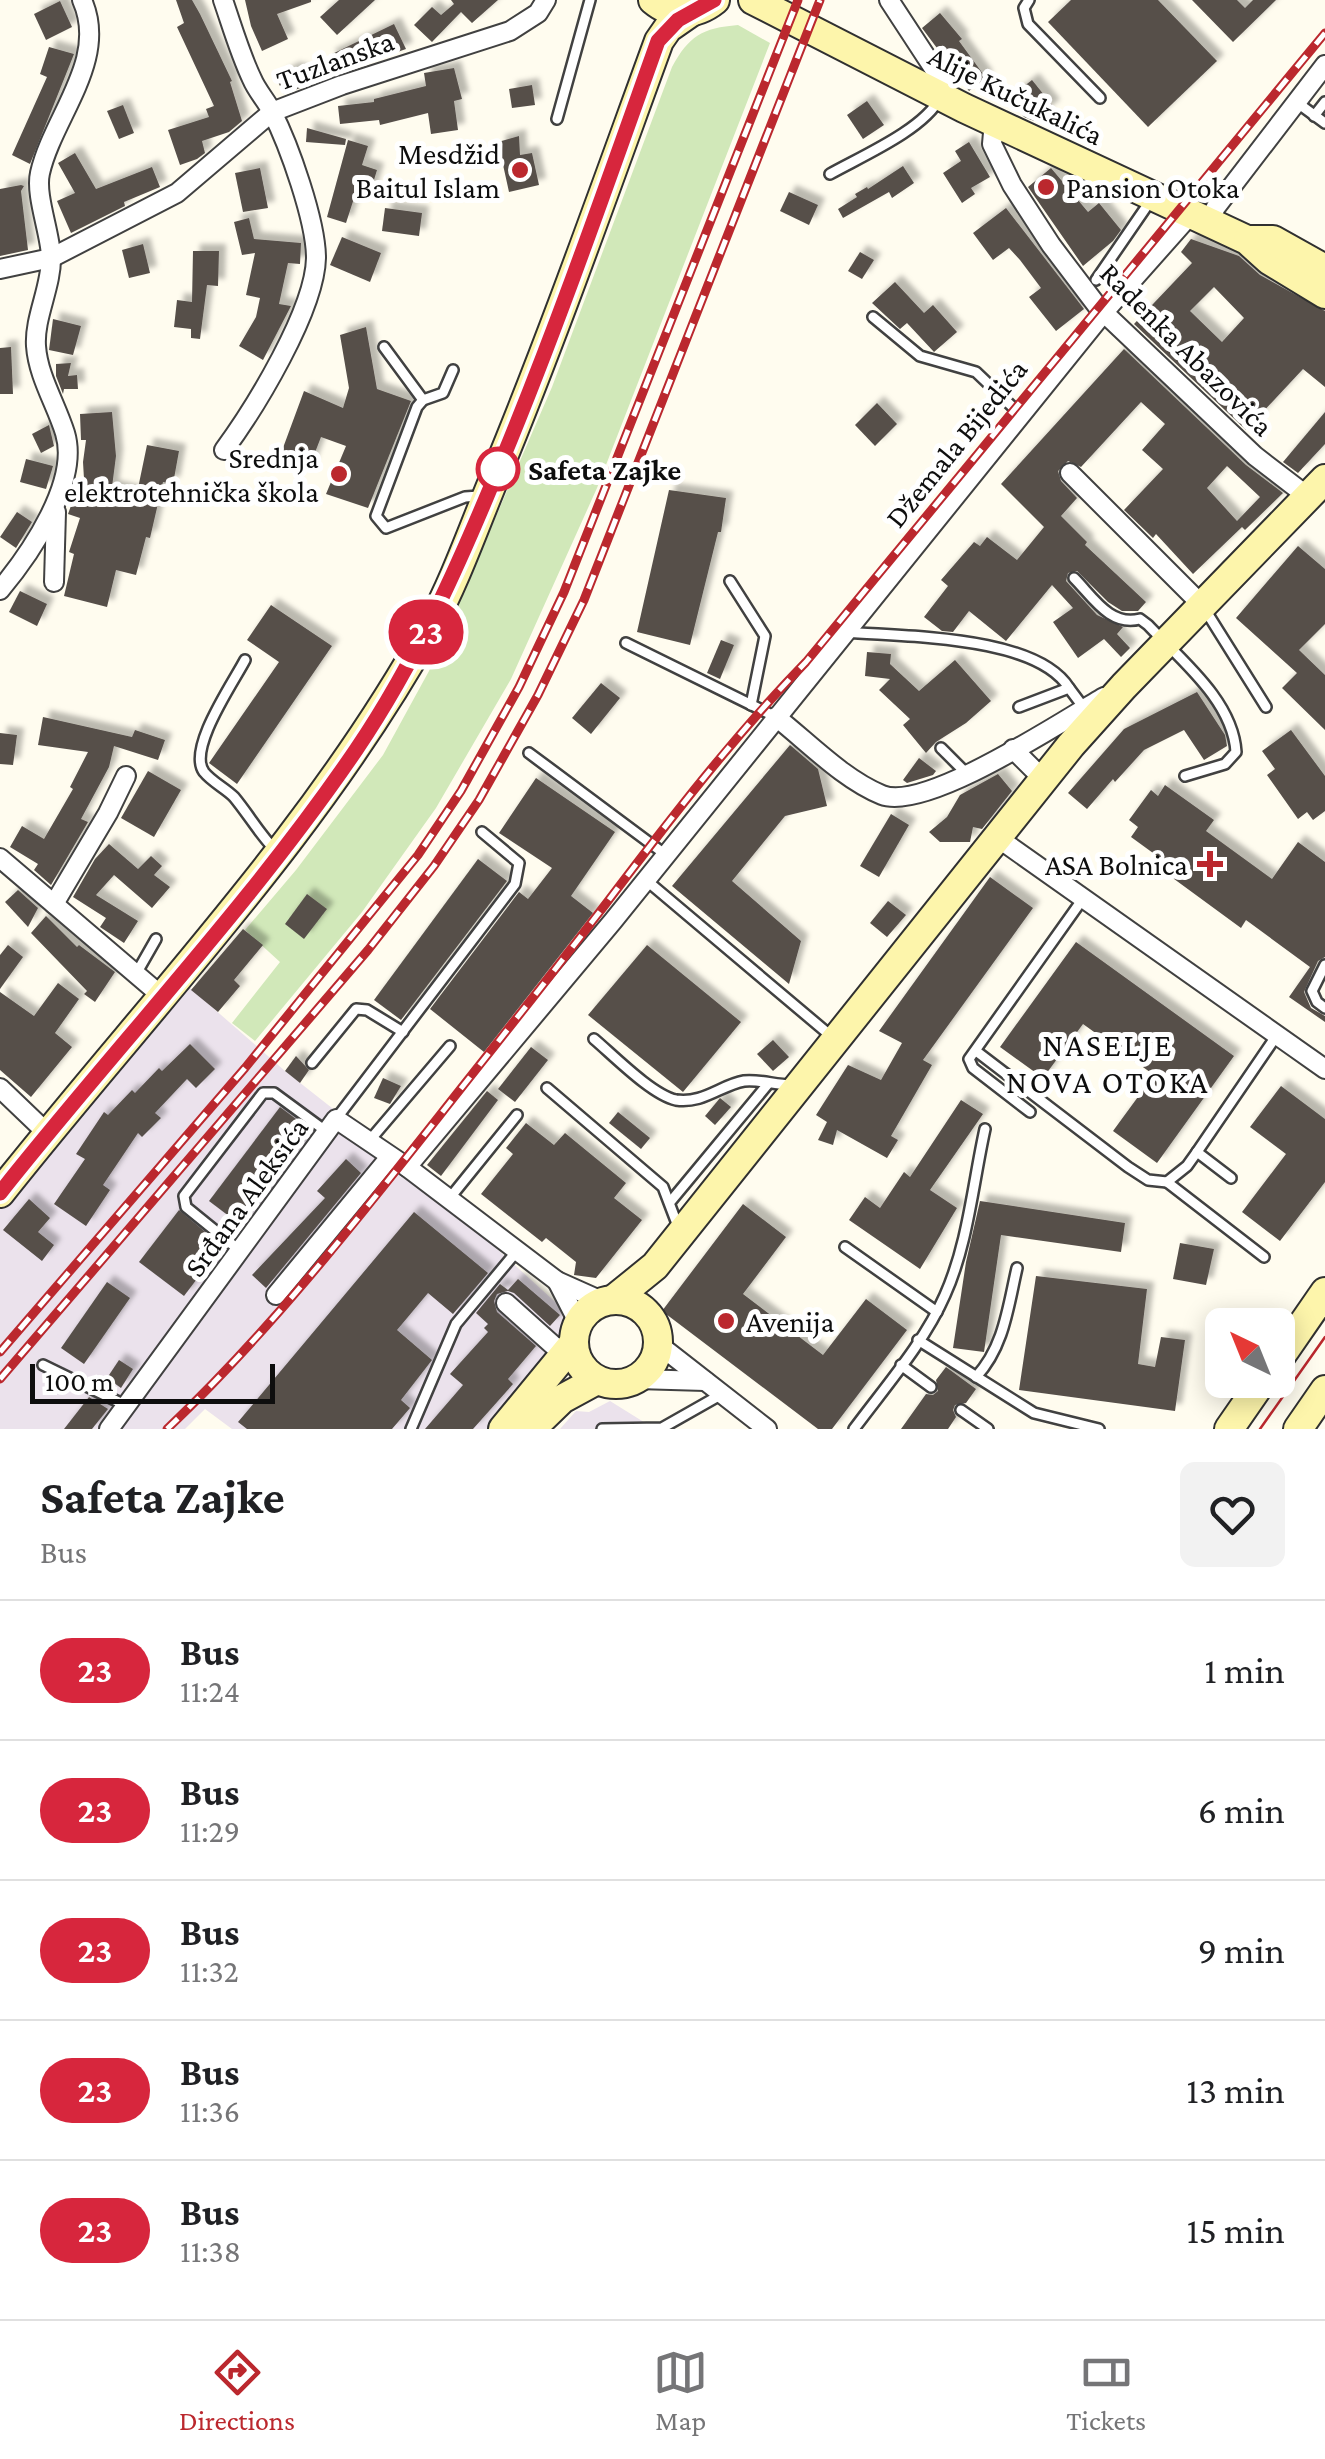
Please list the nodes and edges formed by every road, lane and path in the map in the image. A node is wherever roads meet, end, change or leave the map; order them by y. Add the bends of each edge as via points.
1 (82, 0) edge
2 (223, 0) edge
3 (546, 0) edge
4 (590, 0) edge
5 (652, 0) edge
6 (888, 0) edge
7 (1029, 0) edge
8 (756, 2) edge
9 (704, 6) edge
10 (658, 41) junction
11 (1325, 64) edge
12 (941, 96) junction
13 (1100, 98) dead end
14 (1295, 101) junction
15 (1325, 102) edge
16 (272, 112) junction
17 (1314, 116) junction
18 (557, 118) dead end
19 (994, 121) junction
20 (1325, 123) edge
21 (830, 174) dead end
22 (1153, 198) junction
23 (1200, 218) junction
24 (1246, 240) junction
25 (51, 258) junction
26 (0, 269) edge
27 (1325, 269) edge
28 (1096, 280) dead end
29 (1325, 294) edge
30 (1104, 312) junction
31 (874, 318) dead end
32 (384, 347) dead end
33 (453, 370) dead end
34 (423, 400) junction
35 (1021, 415) junction
36 (224, 450) dead end
37 (1070, 473) dead end
38 (1316, 488) edge
39 (488, 494) junction
40 (56, 506) junction
41 (1074, 578) dead end
42 (730, 581) dead end
43 (54, 582) dead end
44 (0, 590) edge
45 (1202, 604) junction
46 (844, 632) junction
47 (626, 643) dead end
48 (1165, 644) junction
49 (244, 660) dead end
50 (1124, 686) junction
51 (1069, 688) junction
52 (751, 705) junction
53 (1019, 706) dead end
54 (1266, 707) dead end
55 (1084, 708) junction
56 (776, 717) junction
57 (941, 748) dead end
58 (1014, 749) junction
59 (528, 753) dead end
60 (968, 775) junction
61 (126, 776) dead end
62 (1185, 776) dead end
63 (1043, 779) junction
64 (482, 832) dead end
65 (998, 838) junction
66 (279, 854) junction
67 (666, 854) junction
68 (0, 860) edge
69 (646, 880) junction
70 (1082, 900) junction
71 (54, 904) junction
72 (156, 939) dead end
73 (1325, 965) edge
74 (136, 974) junction
75 (164, 998) junction
76 (1325, 1008) edge
77 (403, 1032) junction
78 (1277, 1035) junction
79 (594, 1039) dead end
80 (837, 1041) junction
81 (450, 1046) dead end
82 (976, 1052) junction
83 (312, 1063) dead end
84 (1325, 1069) edge
85 (768, 1084) junction
86 (799, 1086) junction
87 (0, 1088) edge
88 (548, 1088) dead end
89 (1030, 1112) dead end
90 (517, 1115) dead end
91 (331, 1126) junction
92 (985, 1129) dead end
93 (47, 1133) junction
94 (368, 1142) junction
95 (1198, 1152) junction
96 (390, 1156) junction
97 (408, 1167) junction
98 (1231, 1178) dead end
99 (1167, 1182) junction
100 (0, 1193) edge
101 (449, 1199) junction
102 (670, 1201) junction
103 (681, 1231) junction
104 (844, 1246) dead end
105 (517, 1251) junction
106 (242, 1252) junction
107 (1264, 1257) dead end
108 (655, 1266) junction
109 (1017, 1268) dead end
110 (556, 1280) junction
111 (1325, 1292) edge
112 (276, 1295) dead end
113 (609, 1301) junction
114 (506, 1303) dead end
115 (936, 1312) junction
116 (654, 1331) junction
117 (1295, 1335) edge
118 (572, 1340) junction
119 (918, 1340) junction
120 (43, 1365) dead end
121 (901, 1366) junction
122 (976, 1377) junction
123 (637, 1379) junction
124 (597, 1380) junction
125 (706, 1381) junction
126 (931, 1386) dead end
127 (1325, 1390) edge
128 (722, 1394) junction
129 (1250, 1398) edge
130 (127, 1406) junction
131 (961, 1410) dead end
132 (858, 1428) edge
133 (108, 1429) edge
134 (411, 1429) edge
135 (504, 1429) edge
136 (531, 1429) edge
137 (602, 1429) edge
138 (662, 1429) edge
139 (767, 1429) edge
140 (988, 1429) edge
141 (1099, 1429) edge
142 (1228, 1429) edge
143 (1298, 1429) edge

1 - 25 street via 90,24 85,64 40,174
2 - 16 street via 252,81
3 - 16 street, Tuzlanska via 538,14 510,31
4 - 18 lane
5 - 9 main road via 676,12
5 - 10 main road
6 - 12 street via 942,81
7 - 13 lane via 1028,24
8 - 9 main road, Alije Kučukalića
8 - 12 main road, Alije Kučukalića
9 - 10 main road
10 - 39 main road
11 - 14 street, Džemala Bijedića
12 - 19 main road, Alije Kučukalića
12 - 21 lane via 919,122
14 - 17 lane
14 - 23 street, Džemala Bijedića
15 - 17 lane
16 - 25 street, Tuzlanska via 177,193
16 - 36 street via 310,217 314,274 253,410
17 - 20 lane
19 - 22 main road, Alije Kučukalića
19 - 30 street, Radenka Abazovića via 992,144 1012,185
22 - 23 main road, Alije Kučukalića
22 - 28 lane
23 - 24 main road, Alije Kučukalića
23 - 30 street, Džemala Bijedića
24 - 27 main road, Alije Kučukalića via 1273,240
24 - 29 main road, Alije Kučukalića
25 - 26 street, Tuzlanska
25 - 40 street via 35,343 67,438
30 - 35 street, Džemala Bijedića
30 - 38 street, Radenka Abazovića via 1255,456
31 - 35 lane via 920,356 976,372
32 - 34 lane
33 - 34 lane via 442,394
34 - 39 lane via 376,516 386,528
35 - 46 street, Džemala Bijedića
37 - 45 street
38 - 45 main road
39 - 66 main road via 432,624 357,749
40 - 43 street
40 - 44 street
41 - 48 lane via 1114,619 1140,619
42 - 52 lane via 765,636
45 - 48 main road
45 - 54 lane
46 - 51 lane via 1011,649 1062,676
46 - 56 street, Džemala Bijedića
47 - 52 lane
48 - 50 main road
48 - 62 lane via 1220,706 1235,736 1236,752 1225,764
49 - 66 lane via 201,743 200,761
50 - 55 street
50 - 63 main road
51 - 53 lane
51 - 55 lane
52 - 56 lane
55 - 58 street
56 - 60 street via 886,797 910,798
56 - 67 street, Džemala Bijedića
57 - 60 lane
58 - 60 street
58 - 63 street
59 - 67 lane
61 - 71 street
63 - 65 main road
64 - 77 lane via 519,863 515,884
65 - 70 street
65 - 80 main road
66 - 75 main road
67 - 69 street, Džemala Bijedića
68 - 71 street
69 - 80 lane
69 - 97 street, Džemala Bijedića
70 - 78 street
70 - 82 lane
71 - 74 street
72 - 74 lane
73 - 76 lane via 1312,991
74 - 75 street
75 - 93 main road
77 - 83 lane via 356,1009
77 - 91 lane
78 - 84 street
78 - 95 lane
79 - 85 lane via 676,1100 707,1098 739,1082
80 - 86 main road
81 - 94 lane
82 - 89 lane via 969,1059 972,1068
82 - 99 lane via 1148,1180
85 - 86 lane
85 - 102 lane
86 - 103 main road
87 - 93 street
88 - 102 lane via 663,1187
90 - 101 lane
91 - 94 street, Srđana Aleksića
91 - 106 street, Srđana Aleksića
91 - 106 lane via 263,1092 184,1196 186,1207
92 - 115 lane via 958,1258
93 - 100 main road
94 - 96 street, Srđana Aleksića
95 - 98 lane
95 - 99 lane
96 - 97 street, Srđana Aleksića
96 - 112 street
97 - 101 street, Srđana Aleksića
99 - 107 lane
101 - 105 street, Srđana Aleksića
102 - 103 lane
103 - 108 main road
104 - 115 lane
105 - 110 street, Srđana Aleksića
105 - 134 lane via 456,1324
106 - 130 street, Srđana Aleksića
108 - 113 main road
108 - 116 main road
109 - 122 lane via 999,1343
110 - 113 street, Srđana Aleksića
110 - 118 street, Srđana Aleksića
111 - 117 main road
113 - 116 main road via 632,1303
113 - 118 main road via 585,1313
114 - 118 street
115 - 119 lane
116 - 123 main road via 648,1370
116 - 125 street
118 - 124 main road via 580,1365
118 - 135 main road
119 - 121 lane
119 - 122 lane
120 - 130 lane
121 - 126 lane
121 - 132 lane
122 - 141 lane via 1034,1414
123 - 124 main road
123 - 125 street
124 - 136 main road via 562,1399
125 - 128 street
127 - 143 main road
128 - 138 lane
128 - 139 street
129 - 142 main road
130 - 133 street, Srđana Aleksića
131 - 140 lane
137 - 138 lane

